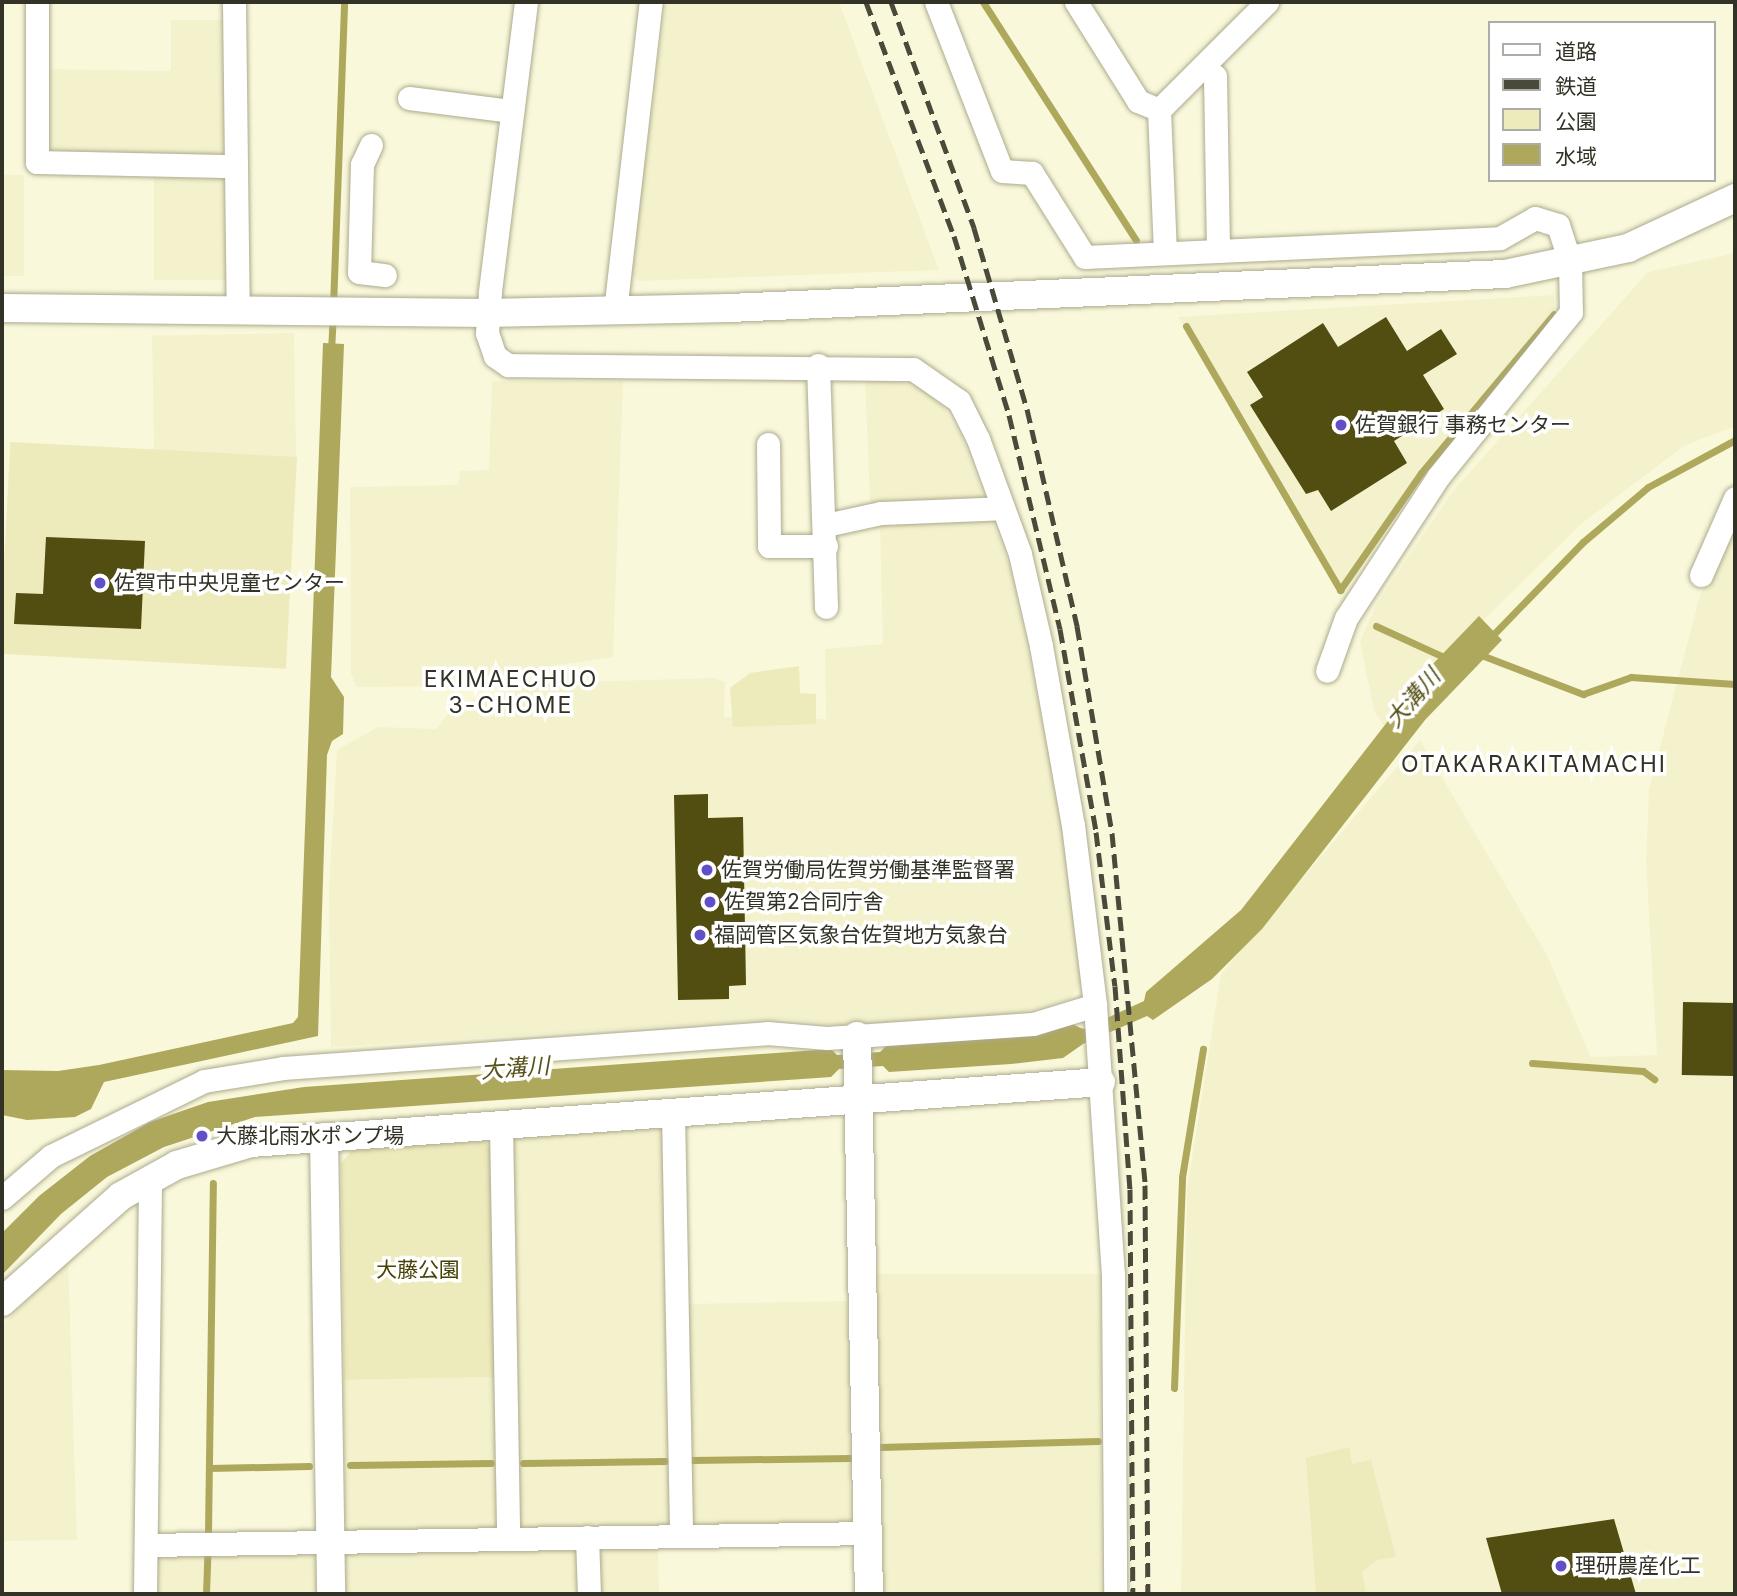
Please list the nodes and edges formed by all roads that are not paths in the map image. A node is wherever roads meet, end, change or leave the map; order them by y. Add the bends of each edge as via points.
1 (37, 2) edge
2 (234, 2) edge
3 (526, 2) edge
4 (651, 2) edge
5 (936, 2) edge
6 (1076, 2) edge
7 (1267, 2) edge
8 (1215, 76) dead end
9 (409, 98) dead end
10 (1159, 110) junction
11 (512, 111) junction
12 (371, 145) dead end
13 (236, 166) junction
14 (1735, 198) edge
15 (1218, 251) junction
16 (1165, 253) junction
17 (1570, 262) junction
18 (359, 272) junction
19 (385, 275) dead end
20 (2, 308) edge
21 (238, 311) junction
22 (615, 311) junction
23 (354, 312) junction
24 (488, 313) junction
25 (818, 365) junction
26 (768, 444) dead end
27 (1735, 498) edge
28 (1003, 508) junction
29 (827, 536) junction
30 (1701, 575) dead end
31 (827, 607) dead end
32 (1327, 671) dead end
33 (1095, 1005) junction
34 (857, 1041) junction
35 (1101, 1082) junction
36 (858, 1087) junction
37 (673, 1113) junction
38 (501, 1125) junction
39 (324, 1137) junction
40 (150, 1179) junction
41 (2, 1198) edge
42 (2, 1302) edge
43 (868, 1533) junction
44 (681, 1535) junction
45 (587, 1537) junction
46 (508, 1539) junction
47 (330, 1542) junction
48 (146, 1545) junction
49 (145, 1594) edge
50 (331, 1594) edge
51 (589, 1594) edge
52 (869, 1594) edge
53 (1115, 1594) edge

1 - 13 street via 37,162
2 - 13 street
3 - 11 street
4 - 22 street
5 - 16 street via 1002,171 1032,173 1085,257
6 - 10 street via 1138,101
7 - 10 street
8 - 15 street
9 - 11 street
10 - 16 street
11 - 24 street
12 - 18 street via 362,164
13 - 21 street
14 - 17 street via 1628,248
15 - 16 street
15 - 17 street via 1500,238 1535,218 1558,225
17 - 22 street via 1506,274
17 - 32 street via 1572,312 1438,477 1346,618
18 - 19 street
18 - 23 street
20 - 21 street
21 - 23 street
22 - 24 street
23 - 24 street
24 - 25 street via 495,356 508,365
25 - 28 street via 903,367 936,380 959,401
25 - 29 street
26 - 29 street via 769,546
27 - 30 street
28 - 29 street via 881,513
28 - 33 street via 1041,646 1073,825
29 - 31 street
33 - 34 street via 1034,1024
33 - 35 street
34 - 36 street
34 - 41 street via 753,1034 283,1068 204,1081 115,1120 51,1156
35 - 36 street
35 - 53 street via 1113,1274
36 - 37 street
36 - 43 street
37 - 38 street
37 - 44 street
38 - 39 street
38 - 46 street
39 - 40 street via 251,1143 177,1165
39 - 47 street
40 - 42 street via 121,1196
40 - 48 street
43 - 44 street
43 - 52 street
44 - 45 street
45 - 46 street
45 - 51 street
46 - 47 street
47 - 48 street
47 - 50 street
48 - 49 street

